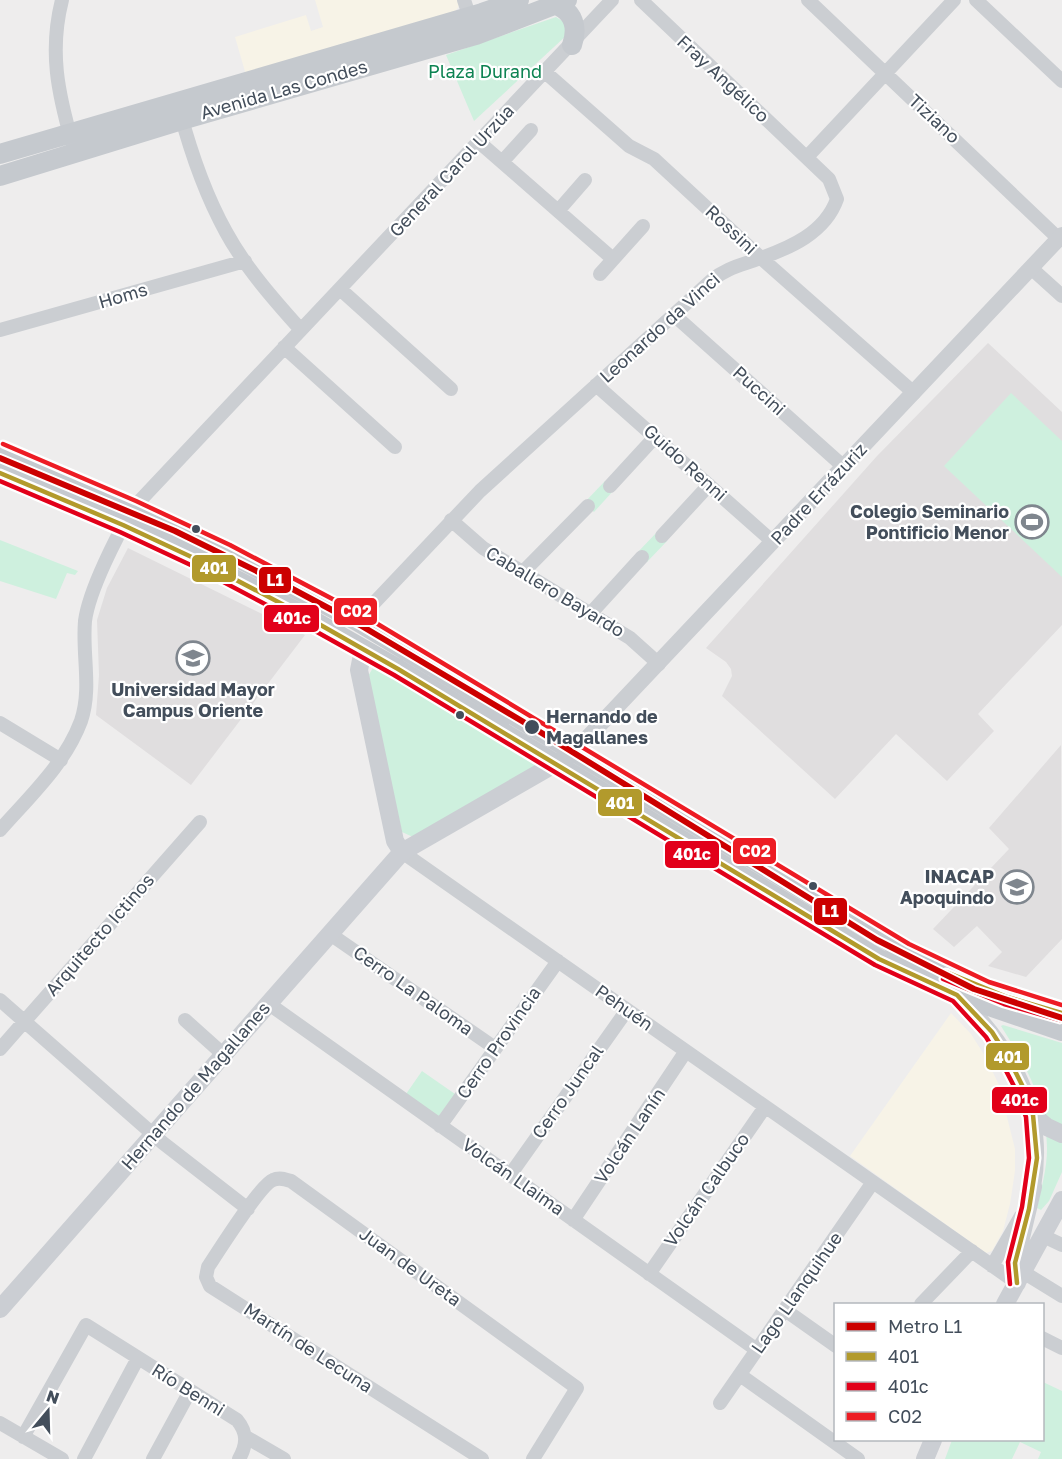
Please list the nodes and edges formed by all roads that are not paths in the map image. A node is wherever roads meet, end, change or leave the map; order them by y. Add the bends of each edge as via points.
1 (63, 0) edge
2 (519, 0) edge
3 (612, 0) edge
4 (641, 0) edge
5 (808, 0) edge
6 (954, 0) edge
7 (976, 0) edge
8 (562, 3) edge
9 (470, 17) edge
10 (572, 45) junction
11 (545, 72) junction
12 (885, 73) junction
13 (1062, 81) edge
14 (180, 110) junction
15 (531, 130) dead end
16 (72, 142) junction
17 (479, 142) junction
18 (0, 154) edge
19 (807, 157) junction
20 (502, 162) junction
21 (0, 176) edge
22 (585, 180) dead end
23 (558, 211) junction
24 (643, 226) dead end
25 (1060, 237) edge
26 (761, 258) junction
27 (613, 259) junction
28 (245, 261) junction
29 (1031, 268) junction
30 (600, 274) dead end
31 (340, 289) junction
32 (1062, 296) edge
33 (674, 315) junction
34 (0, 330) edge
35 (301, 330) junction
36 (284, 347) junction
37 (596, 385) junction
38 (451, 389) dead end
39 (914, 393) junction
40 (655, 437) junction
41 (395, 447) dead end
42 (0, 451) edge
43 (844, 467) junction
44 (0, 473) edge
45 (709, 485) junction
46 (610, 486) dead end
47 (588, 506) dead end
48 (128, 516) junction
49 (451, 520) junction
50 (662, 536) dead end
51 (773, 542) junction
52 (642, 557) dead end
53 (523, 572) junction
54 (591, 614) junction
55 (357, 621) junction
56 (404, 649) junction
57 (367, 651) junction
58 (659, 664) junction
59 (0, 723) edge
60 (575, 752) junction
61 (61, 760) junction
62 (555, 764) junction
63 (200, 822) dead end
64 (0, 830) edge
65 (402, 852) junction
66 (871, 930) junction
67 (836, 933) junction
68 (330, 934) junction
69 (558, 961) junction
70 (957, 995) junction
71 (0, 1000) edge
72 (269, 1004) junction
73 (627, 1010) junction
74 (1062, 1013) edge
75 (185, 1020) dead end
76 (25, 1021) junction
77 (1062, 1031) edge
78 (495, 1048) junction
79 (0, 1049) edge
80 (686, 1051) junction
81 (224, 1055) junction
82 (765, 1107) junction
83 (1033, 1115) junction
84 (440, 1126) junction
85 (153, 1134) junction
86 (1062, 1134) edge
87 (510, 1175) junction
88 (873, 1182) junction
89 (1033, 1187) junction
90 (1062, 1200) edge
91 (248, 1209) junction
92 (573, 1220) junction
93 (1043, 1236) junction
94 (1062, 1245) edge
95 (972, 1251) junction
96 (992, 1266) junction
97 (649, 1274) junction
98 (1020, 1278) junction
99 (1062, 1296) edge
100 (3, 1300) edge
101 (923, 1303) edge
102 (1006, 1303) edge
103 (785, 1310) junction
104 (1044, 1339) edge
105 (834, 1345) edge
106 (1062, 1348) edge
107 (757, 1350) junction
108 (138, 1358) junction
109 (740, 1375) junction
110 (190, 1391) junction
111 (720, 1404) dead end
112 (0, 1423) edge
113 (23, 1437) junction
114 (246, 1437) junction
115 (933, 1441) edge
116 (62, 1459) edge
117 (84, 1459) edge
118 (153, 1459) edge
119 (239, 1459) edge
120 (284, 1459) edge
121 (482, 1459) edge
122 (533, 1459) edge
123 (858, 1459) edge
124 (925, 1459) edge

1 - 16 street via 55,45 56,76
2 - 9 main road, Avenida Las Condes
3 - 10 street, General Carol Urzúa
4 - 19 street, Fray Angélico
5 - 12 street, Tiziano
6 - 12 street
7 - 13 street
8 - 9 main road, Avenida Las Condes
8 - 10 main road via 573,19
9 - 14 main road, Avenida Las Condes
10 - 11 street, General Carol Urzúa
11 - 17 street, General Carol Urzúa
11 - 26 street, Rossini via 629,146 654,159
12 - 19 street
12 - 25 street, Tiziano
14 - 16 main road, Avenida Las Condes
14 - 28 street via 208,197
15 - 20 street
16 - 18 main road, Avenida Las Condes
16 - 21 main road, Avenida Las Condes
17 - 20 street
17 - 31 street, General Carol Urzúa
19 - 26 street, Leonardo da Vinci via 835,190 834,209 806,238
20 - 23 street
22 - 23 street
23 - 27 street
24 - 27 street
25 - 29 street, Padre Errázuriz
26 - 33 street, Leonardo da Vinci via 717,275
26 - 39 street, Rossini
27 - 30 street
28 - 34 street, Homs
28 - 35 street
29 - 32 street
29 - 39 street, Padre Errázuriz
31 - 35 street, General Carol Urzúa
31 - 38 street
33 - 37 street, Leonardo da Vinci
33 - 43 street, Puccini
35 - 36 street, General Carol Urzúa
36 - 41 street
36 - 48 street, General Carol Urzúa
37 - 40 street, Guido Renni
37 - 49 street, Leonardo da Vinci
39 - 43 street, Padre Errázuriz
40 - 45 street, Guido Renni
40 - 46 street
42 - 48 main road
43 - 51 street, Padre Errázuriz
44 - 48 main road
45 - 50 street
45 - 51 street, Guido Renni
47 - 53 street
48 - 55 main road via 252,565
48 - 57 main road via 198,560
48 - 61 street, General Carol Urzúa via 87,612 85,704
49 - 53 street, Caballero Bayardo via 475,543
49 - 55 street, Leonardo da Vinci
51 - 58 street, Padre Errázuriz
52 - 54 street
53 - 54 street, Caballero Bayardo
54 - 58 street, Caballero Bayardo via 630,638
55 - 56 main road
56 - 57 main road via 377,646
56 - 60 main road
57 - 62 main road
57 - 65 main road via 359,670 395,841
58 - 60 street, Padre Errázuriz
59 - 61 street
60 - 62 main road, Hernando de Magallanes
60 - 66 main road
61 - 64 street, General Carol Urzúa
62 - 65 main road, Hernando de Magallanes
62 - 67 main road
63 - 76 street, Arquitecto Ictinos
65 - 68 main road, Hernando de Magallanes
65 - 69 street, Pehuén
66 - 67 main road
66 - 74 main road via 926,962 986,989
67 - 70 main road via 879,959
68 - 72 main road, Hernando de Magallanes
68 - 78 street, Cerro La Paloma
69 - 73 street, Pehuén
69 - 78 street, Cerro Provincia
70 - 77 main road
70 - 83 street via 1001,1045
71 - 76 street
72 - 81 main road, Hernando de Magallanes
72 - 84 street, Volcán Llaima
73 - 80 street, Pehuén
73 - 87 street, Cerro Juncal
75 - 81 street
76 - 79 street, Arquitecto Ictinos
76 - 85 street
78 - 84 street, Cerro Provincia
80 - 82 street, Pehuén
80 - 92 street, Volcán Lanín
81 - 85 main road, Hernando de Magallanes
82 - 88 street, Pehuén
82 - 97 street, Volcán Calbuco
83 - 86 main road
83 - 89 street via 1037,1144
84 - 87 street, Volcán Llaima
85 - 91 street
85 - 100 main road, Hernando de Magallanes
87 - 92 street, Volcán Llaima
88 - 95 street, Pehuén
88 - 103 street, Lago Llanquihue
89 - 96 street via 1020,1221
89 - 98 main road via 1015,1263
90 - 93 main road
91 - 121 street, Martín de Lecuna via 208,1267 206,1277 210,1286
91 - 122 street, Juan de Ureta via 270,1180 291,1181 577,1388
92 - 97 street, Volcán Llaima
93 - 94 street
93 - 98 main road
95 - 96 street, Pehuén
95 - 101 street
96 - 98 street, Pehuén
97 - 107 street, Volcán Llaima
98 - 99 street, Pehuén
98 - 102 main road
103 - 105 street
103 - 107 street, Lago Llanquihue
104 - 106 street
107 - 109 street, Lago Llanquihue
108 - 110 street, Río Benni
108 - 113 street, Río Benni via 86,1325
108 - 117 street
109 - 111 street, Lago Llanquihue
109 - 123 street
110 - 114 street, Río Benni via 237,1420
110 - 118 street
112 - 113 street
113 - 116 street
114 - 119 street
114 - 120 street, Río Benni
115 - 124 main road

